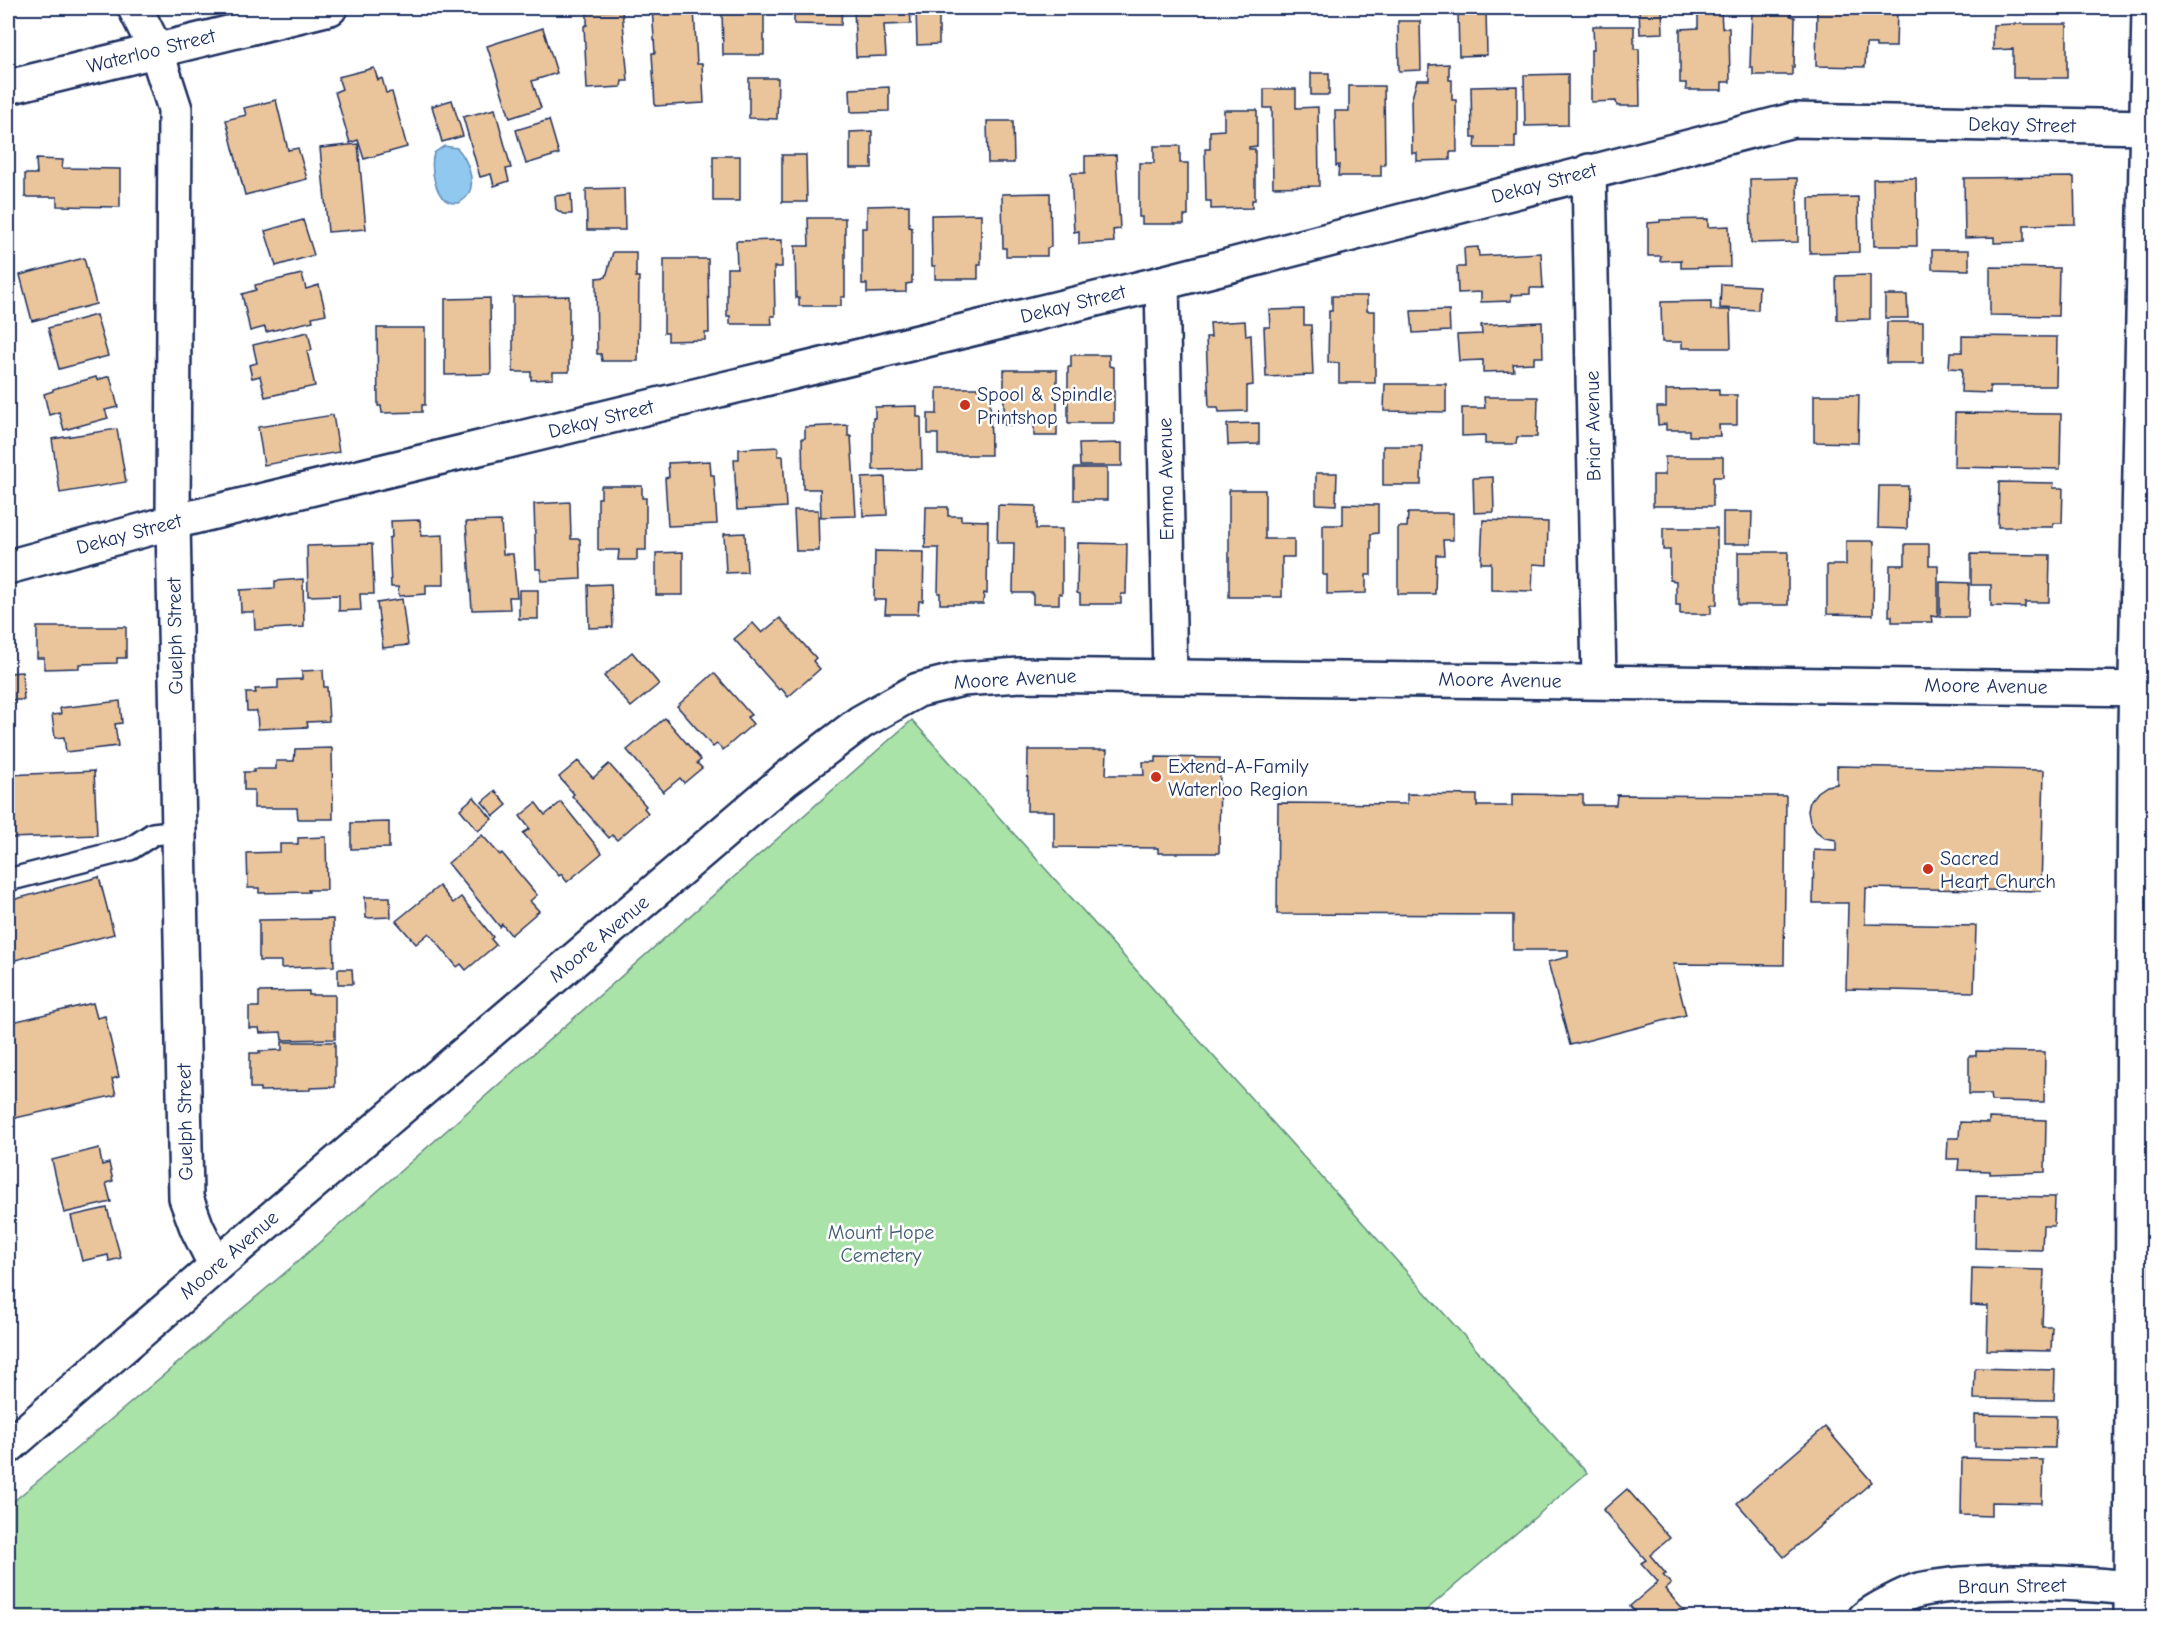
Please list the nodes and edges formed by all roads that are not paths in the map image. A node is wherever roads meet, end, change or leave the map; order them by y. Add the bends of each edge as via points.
1 (135, 8) edge
2 (330, 8) edge
3 (2149, 8) edge
4 (156, 50) junction
5 (8, 87) edge
6 (2148, 127) junction
7 (1589, 171) junction
8 (1162, 282) junction
9 (173, 522) junction
10 (8, 567) edge
11 (1170, 676) junction
12 (1599, 681) junction
13 (2144, 689) edge
14 (179, 831) junction
15 (8, 880) edge
16 (216, 1266) junction
17 (8, 1447) edge
18 (2131, 1603) edge
19 (1865, 1617) edge

1 - 4 street, Guelph Street
2 - 4 street, Waterloo Street
3 - 6 street
4 - 5 street, Waterloo Street
4 - 9 street, Guelph Street via 175,109
6 - 7 street, Dekay Street via 1793,120
6 - 13 street
7 - 8 street, Dekay Street
7 - 12 street, Briar Avenue
8 - 9 street, Dekay Street
8 - 11 street, Emma Avenue
9 - 10 street, Dekay Street
9 - 14 street, Guelph Street
11 - 12 street, Moore Avenue
11 - 16 street, Moore Avenue via 1020,675 962,679 918,690 861,723 786,779
12 - 13 street, Moore Avenue
13 - 18 street
14 - 15 lane via 153,834 130,849
14 - 16 street, Guelph Street via 186,1198
16 - 17 street, Moore Avenue
18 - 19 street, Braun Street via 1984,1582 1916,1591

